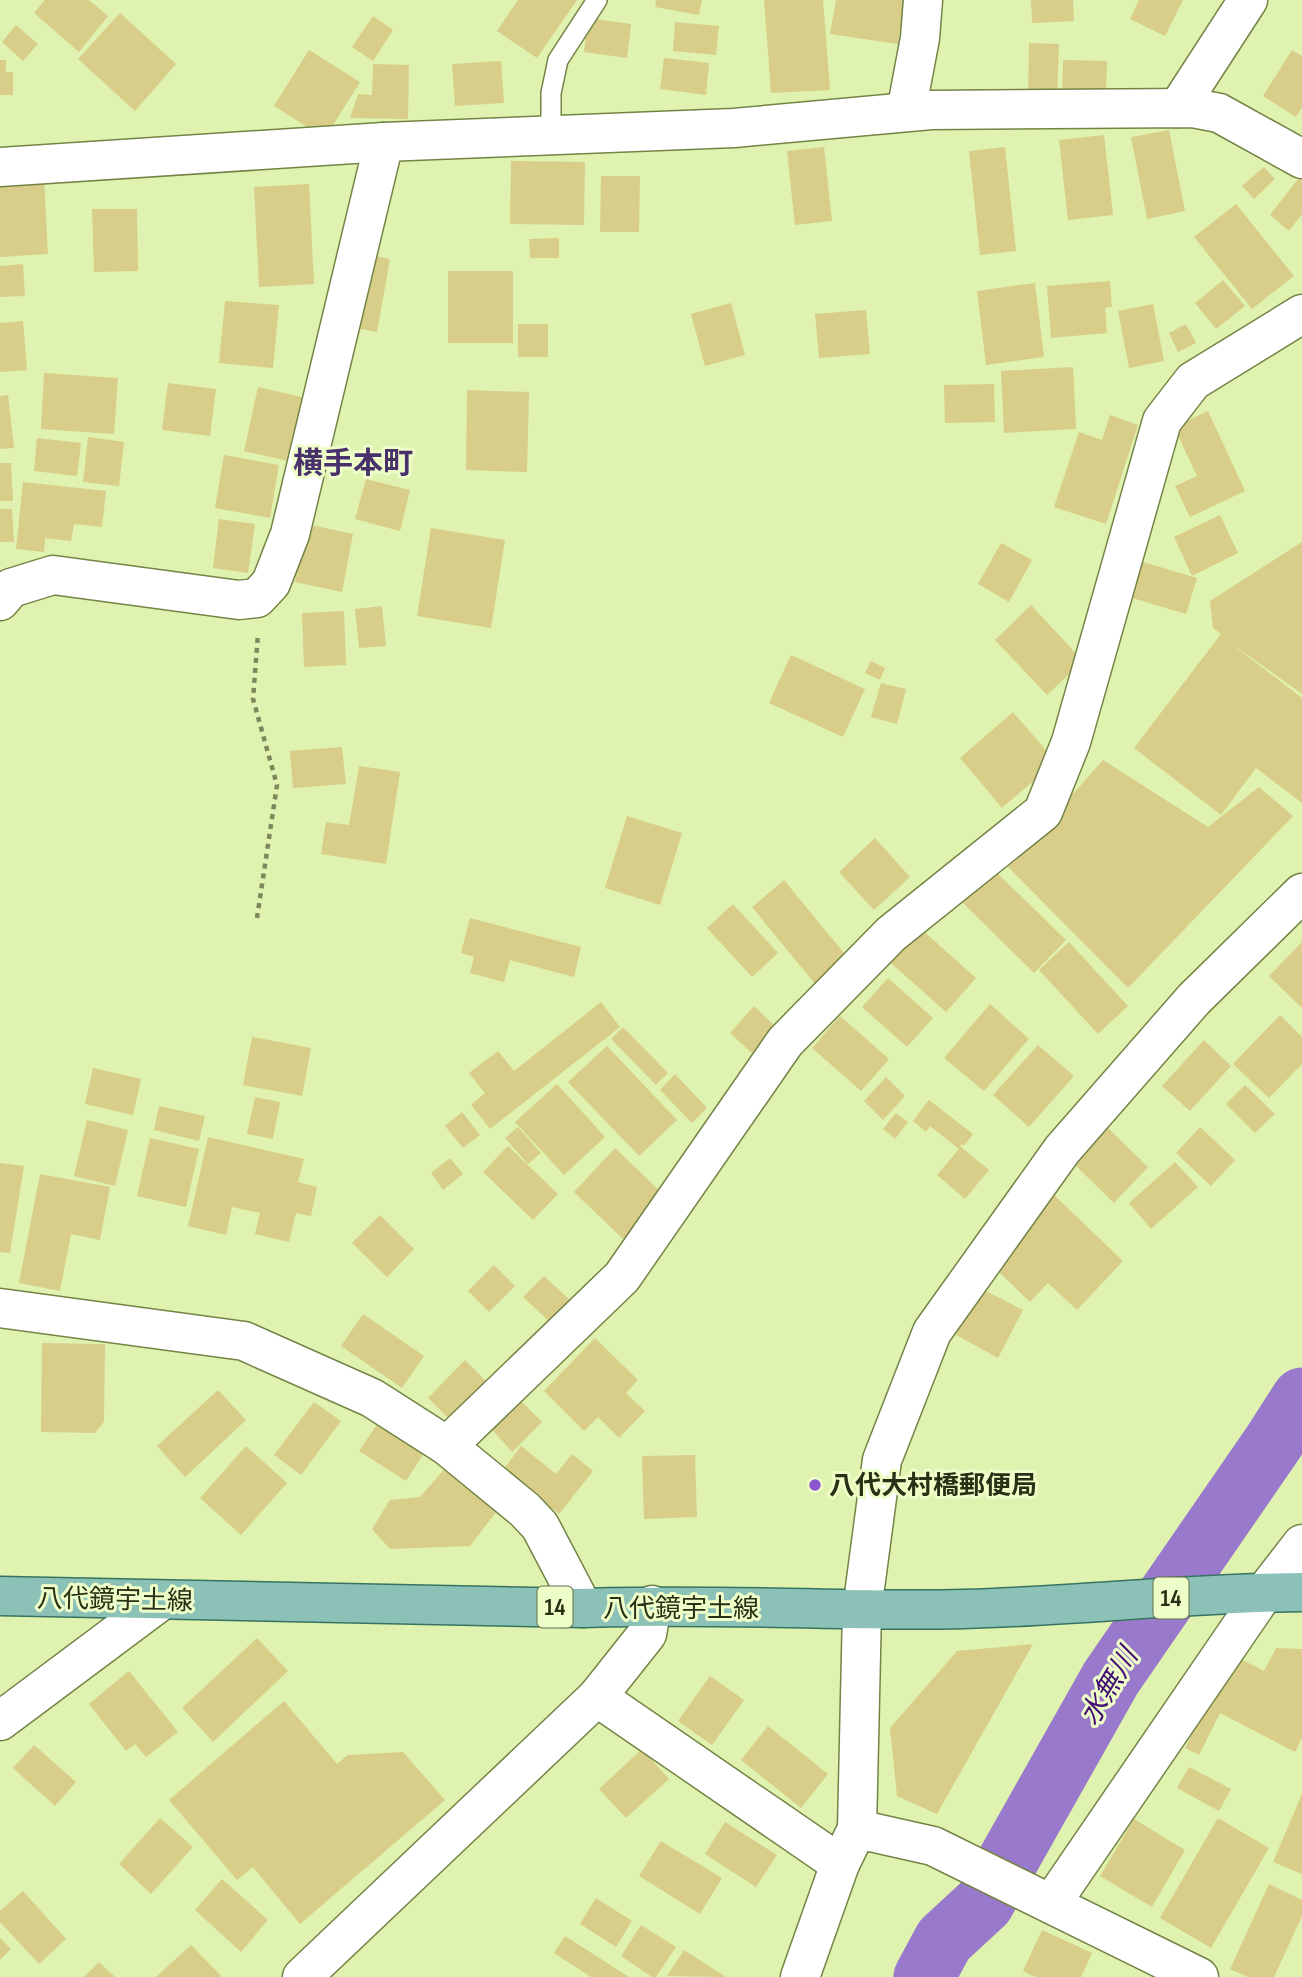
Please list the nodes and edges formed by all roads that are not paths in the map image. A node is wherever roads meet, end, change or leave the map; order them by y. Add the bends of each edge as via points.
1 (597, 0) edge
2 (923, 0) edge
3 (1248, 0) edge
4 (1178, 108) junction
5 (906, 112) junction
6 (551, 136) junction
7 (384, 142) junction
8 (1302, 159) edge
9 (0, 167) edge
10 (1302, 314) edge
11 (0, 601) edge
12 (1302, 893) edge
13 (0, 1308) edge
14 (447, 1446) junction
15 (1302, 1544) edge
16 (1302, 1592) edge
17 (1248, 1593) junction
18 (0, 1596) edge
19 (162, 1600) junction
20 (653, 1605) junction
21 (583, 1608) junction
22 (862, 1610) junction
23 (597, 1697) junction
24 (0, 1721) edge
25 (857, 1829) junction
26 (840, 1864) junction
27 (1040, 1899) junction
28 (1195, 1976) edge
29 (302, 1977) edge
30 (800, 1977) edge

1 - 6 lane via 558,60 551,93
2 - 5 street
3 - 4 street
4 - 5 street
4 - 8 street via 1219,113
5 - 6 street via 734,128
6 - 7 street
7 - 9 street
7 - 11 street via 290,534 271,583 257,598 239,600 52,575 11,588
10 - 14 street via 1193,381 1162,421 1071,742 1043,812 891,934 785,1042 622,1277
12 - 22 street via 1195,999 1062,1150 932,1332 882,1460
13 - 14 street via 244,1341 372,1398
14 - 21 street via 540,1527
15 - 17 street
16 - 17 main road, 14
17 - 22 main road, 八代鏡宇土線 / 14 via 967,1609
17 - 27 street
18 - 19 main road, 八代鏡宇土線 / 14
19 - 21 main road, 八代鏡宇土線 / 14
19 - 24 street
20 - 21 main road, 八代鏡宇土線 / 14
20 - 22 main road, 八代鏡宇土線 / 14
20 - 23 street via 647,1634
22 - 25 street
23 - 26 street
23 - 29 street
25 - 26 street
25 - 27 street via 933,1846
26 - 30 street
27 - 28 street

